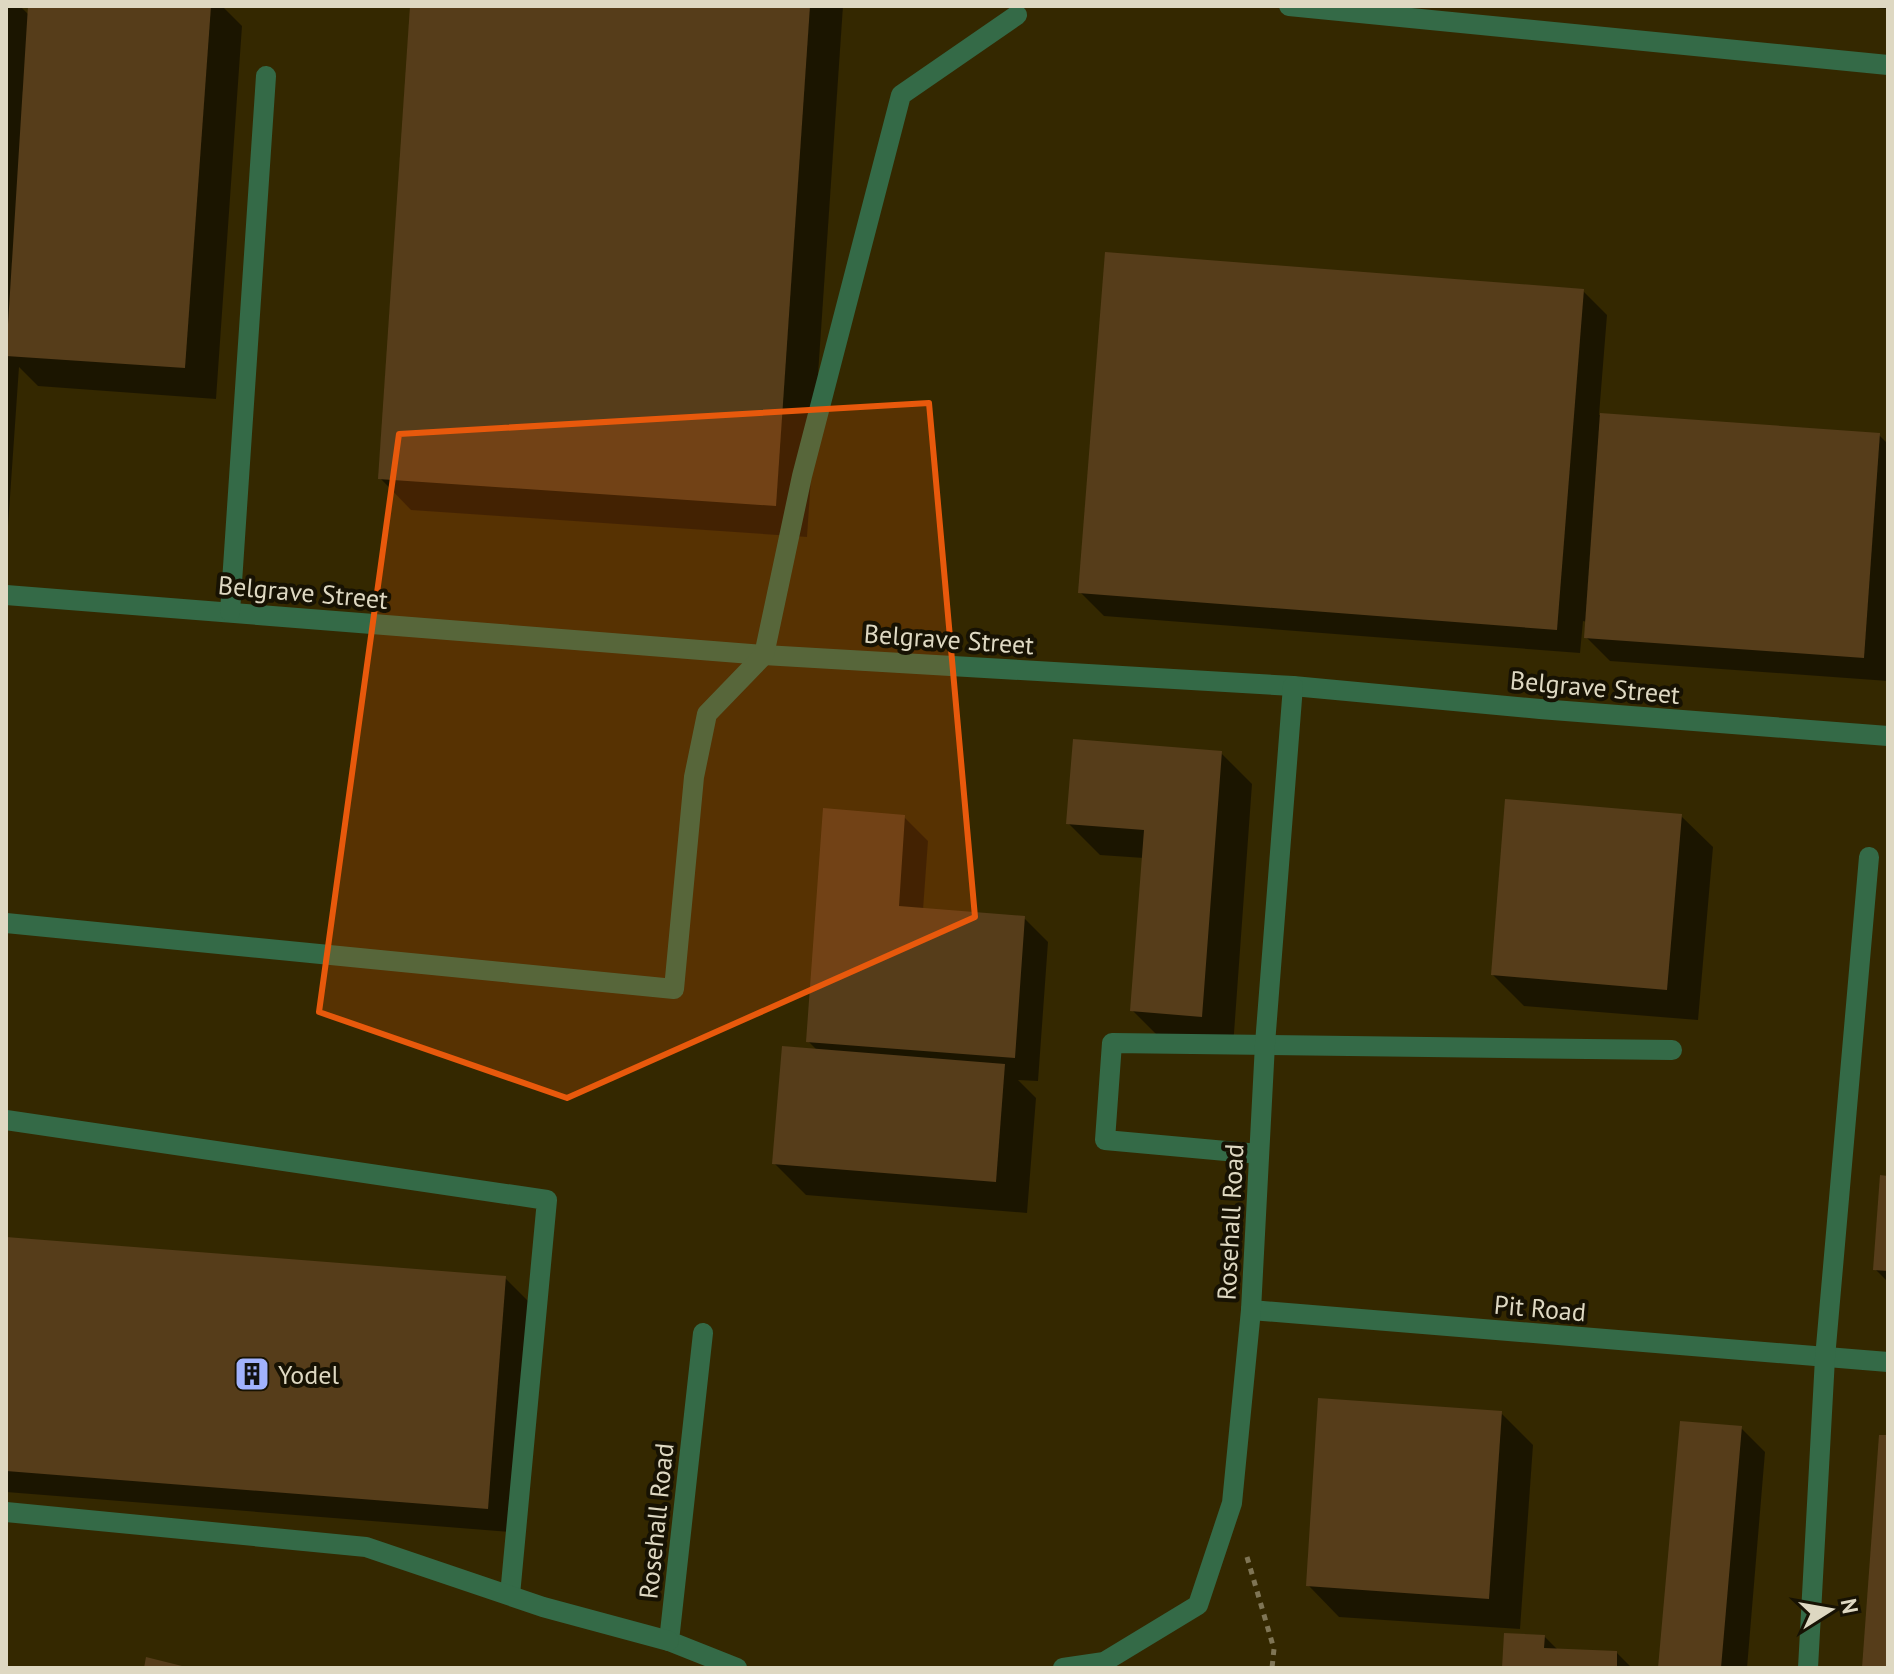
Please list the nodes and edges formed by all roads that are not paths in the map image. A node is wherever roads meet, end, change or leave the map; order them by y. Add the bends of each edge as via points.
1 (1289, 6) edge
2 (1017, 15) dead end
3 (1888, 65) edge
4 (266, 76) dead end
5 (6, 595) edge
6 (230, 612) junction
7 (764, 655) junction
8 (1293, 686) junction
9 (1888, 736) edge
10 (1869, 857) dead end
11 (6, 923) edge
12 (1265, 1044) junction
13 (1672, 1050) dead end
14 (6, 1120) edge
15 (1259, 1154) junction
16 (1251, 1310) junction
17 (703, 1333) dead end
18 (1825, 1358) junction
19 (1888, 1362) edge
20 (6, 1512) edge
21 (510, 1595) junction
22 (669, 1641) junction
23 (737, 1668) edge
24 (1063, 1668) edge
25 (1808, 1668) edge

1 - 3 street
2 - 7 street via 901,95 802,476
4 - 6 street
5 - 6 street, Belgrave Street
6 - 7 street, Belgrave Street
7 - 8 street, Belgrave Street
7 - 11 street via 707,714 694,777 674,989
8 - 9 street, Belgrave Street
8 - 12 street, Rosehall Road
10 - 18 street
12 - 13 street
12 - 15 street, Rosehall Road
12 - 15 street via 1112,1043 1105,1140
14 - 21 street via 547,1200
15 - 16 street, Rosehall Road
16 - 18 street, Pit Road
16 - 24 street, Rosehall Road via 1232,1503 1198,1605 1104,1662
17 - 22 street, Rosehall Road
18 - 19 street, Pit Road
18 - 25 street
20 - 21 street via 366,1547
21 - 22 street
22 - 23 street

